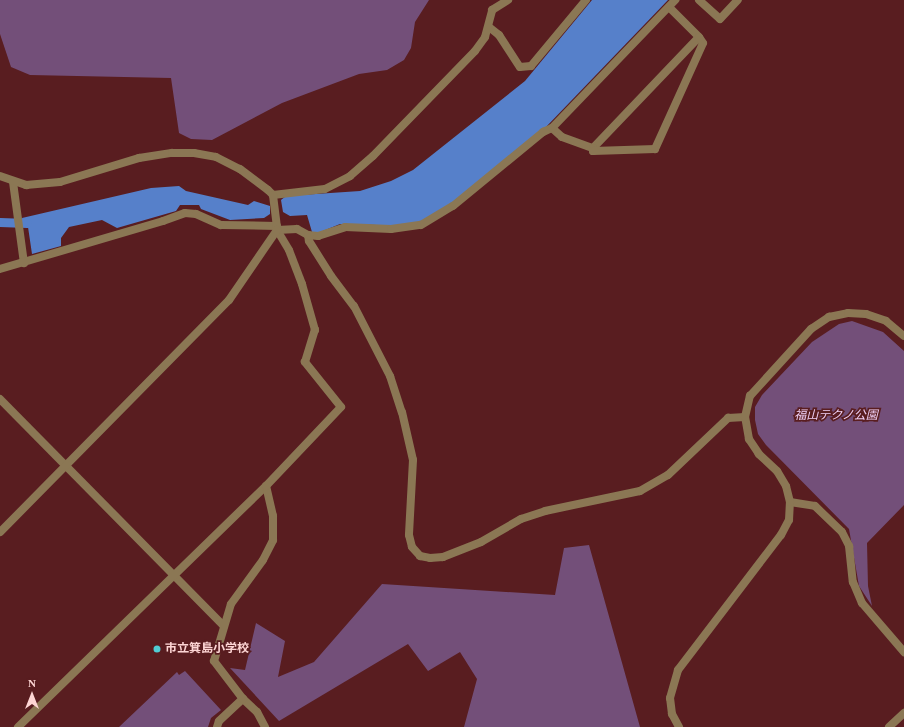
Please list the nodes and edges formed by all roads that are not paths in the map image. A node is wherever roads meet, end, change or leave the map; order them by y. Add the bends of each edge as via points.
1 (495, 0) edge
2 (508, 0) edge
3 (586, 0) edge
4 (675, 0) edge
5 (699, 0) edge
6 (738, 0) edge
7 (669, 7) junction
8 (492, 10) junction
9 (488, 27) junction
10 (699, 37) junction
11 (552, 128) junction
12 (592, 148) junction
13 (0, 176) edge
14 (13, 182) junction
15 (273, 195) junction
16 (277, 228) junction
17 (308, 235) junction
18 (24, 263) junction
19 (0, 269) edge
20 (904, 336) edge
21 (0, 400) edge
22 (746, 417) junction
23 (67, 466) junction
24 (266, 486) junction
25 (790, 502) junction
26 (0, 532) edge
27 (173, 574) junction
28 (223, 625) junction
29 (904, 652) edge
30 (243, 699) junction
31 (904, 714) edge
32 (18, 727) edge
33 (217, 727) edge
34 (265, 727) edge
35 (679, 727) edge
36 (889, 727) edge

1 - 8 street
2 - 8 street
3 - 9 street via 531,66 520,67 498,35
4 - 7 street
5 - 6 street via 720,19
7 - 10 street
7 - 11 street
8 - 9 street
9 - 15 street via 485,37 475,51 373,156 350,176 325,189
10 - 12 street
10 - 12 street via 703,43 655,149 593,151
11 - 12 street via 562,137
11 - 17 street via 543,132 453,206 421,225 391,229 345,227 318,236
13 - 14 street
14 - 15 street via 26,185 60,182 139,158 194,153 216,157 240,169
14 - 18 street
15 - 16 street
16 - 17 street via 297,229
16 - 18 street via 221,225 196,214 185,214
16 - 23 street via 230,300
16 - 24 street via 289,250 315,330 305,362 341,407
17 - 22 street via 309,241 331,276 354,306 390,376 402,412 413,460 409,535 412,547 420,556 443,557 481,542 521,519 545,511 640,491 668,475 728,418
18 - 19 street
20 - 22 street via 886,321 866,314 848,312 829,317 811,329 759,384 750,396
21 - 23 street
22 - 25 street via 748,439 758,454 777,471 786,486
23 - 26 street
23 - 27 street
24 - 27 street
24 - 28 street via 273,516 273,540 263,560 230,604
25 - 29 street via 815,506 842,532 849,546 853,582 862,603
25 - 35 street via 789,520 781,535 678,670 670,698 672,714
27 - 28 street
27 - 32 street
28 - 30 street via 214,661
30 - 33 street via 218,722
30 - 34 street via 257,712
31 - 36 street

